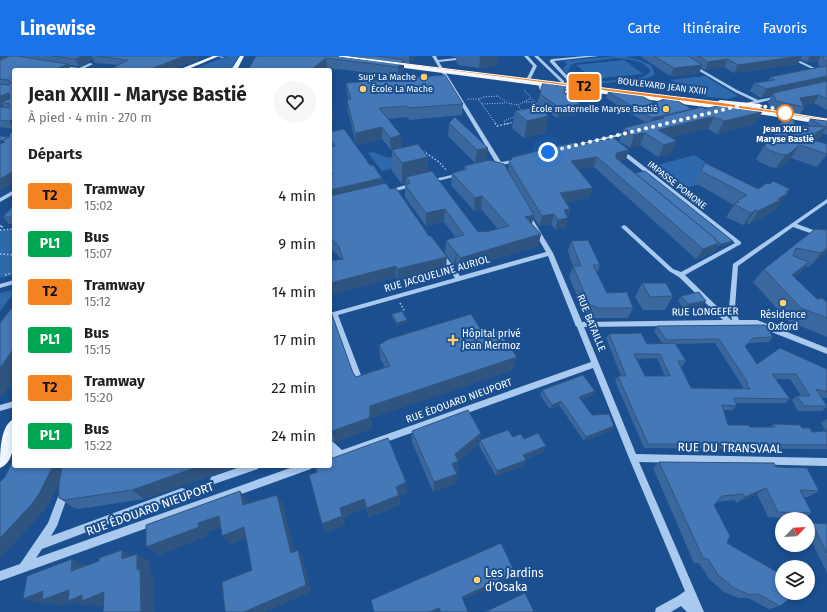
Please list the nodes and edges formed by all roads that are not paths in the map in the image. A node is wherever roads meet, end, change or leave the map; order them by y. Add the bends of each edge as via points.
1 (220, 56) edge
2 (242, 56) edge
3 (248, 56) edge
4 (434, 56) edge
5 (526, 56) edge
6 (536, 56) edge
7 (597, 56) edge
8 (676, 56) edge
9 (787, 56) edge
10 (472, 57) dead end
11 (573, 57) edge
12 (96, 59) dead end
13 (437, 61) junction
14 (387, 62) edge
15 (58, 66) edge
16 (68, 68) edge
17 (82, 68) edge
18 (187, 68) edge
19 (193, 68) edge
20 (235, 68) edge
21 (240, 68) edge
22 (443, 70) junction
23 (827, 75) edge
24 (529, 78) junction
25 (567, 84) junction
26 (781, 96) edge
27 (758, 102) junction
28 (747, 104) junction
29 (728, 108) junction
30 (711, 113) edge
31 (803, 113) edge
32 (827, 123) edge
33 (638, 130) edge
34 (605, 139) junction
35 (574, 146) edge
36 (521, 159) edge
37 (499, 164) junction
38 (490, 166) edge
39 (463, 173) edge
40 (506, 176) edge
41 (423, 183) edge
42 (416, 184) edge
43 (12, 193) edge
44 (382, 193) edge
45 (0, 200) edge
46 (827, 201) edge
47 (524, 209) edge
48 (793, 224) junction
49 (624, 227) dead end
50 (827, 237) edge
51 (715, 248) edge
52 (438, 249) edge
53 (550, 253) junction
54 (721, 253) junction
55 (681, 275) junction
56 (459, 279) junction
57 (12, 283) edge
58 (0, 286) edge
59 (332, 314) edge
60 (732, 322) junction
61 (578, 325) junction
62 (827, 351) edge
63 (595, 364) junction
64 (360, 383) edge
65 (12, 405) edge
66 (0, 408) edge
67 (12, 427) edge
68 (12, 442) edge
69 (0, 446) edge
70 (332, 447) edge
71 (340, 455) junction
72 (332, 457) edge
73 (633, 458) junction
74 (0, 462) edge
75 (827, 462) edge
76 (249, 468) edge
77 (302, 468) edge
78 (214, 480) dead end
79 (65, 489) edge
80 (182, 492) dead end
81 (39, 545) junction
82 (24, 568) junction
83 (0, 576) edge
84 (691, 592) junction
85 (682, 600) junction
86 (660, 612) edge
87 (694, 612) edge
88 (699, 612) edge

1 - 18 main road
1 - 19 main road
2 - 20 main road
3 - 21 main road
4 - 13 street
5 - 24 street via 535,66
6 - 25 street
7 - 11 street
8 - 27 street
9 - 23 street
10 - 13 street
11 - 25 street via 552,60 568,78
12 - 17 street
13 - 22 street
14 - 22 main road, BOULEVARD JEAN XXIII
15 - 16 street
22 - 24 main road, BOULEVARD JEAN XXIII
22 - 25 main road, BOULEVARD JEAN XXIII via 519,81
22 - 37 street
24 - 25 main road, BOULEVARD JEAN XXIII
25 - 28 main road, BOULEVARD JEAN XXIII
25 - 29 main road, BOULEVARD JEAN XXIII
26 - 27 street
27 - 28 street
28 - 29 street
28 - 31 main road, BOULEVARD JEAN XXIII
29 - 30 street
29 - 32 main road, BOULEVARD JEAN XXIII
33 - 34 street
34 - 35 street
34 - 54 street, IMPASSE POMONE via 642,171 739,243
36 - 37 street
37 - 38 street
37 - 40 street
39 - 41 street
42 - 44 street via 397,192
43 - 45 street
46 - 48 street
47 - 53 street, RUE BATAILLE
48 - 50 street
48 - 60 street via 735,265
49 - 55 street via 671,270
51 - 54 street
52 - 56 street
53 - 56 street, RUE JACQUELINE AURIOL
53 - 61 street, RUE BATAILLE
54 - 55 street
55 - 60 street
56 - 59 street, RUE JACQUELINE AURIOL
57 - 58 street
59 - 64 street
60 - 61 street, RUE LONGEFER
60 - 62 street, RUE LONGEFER via 755,322
61 - 63 street, RUE BATAILLE
63 - 71 street, RUE ÉDOUARD NIEUPORT
63 - 73 street, RUE BATAILLE
65 - 66 street
67 - 69 main road
68 - 74 main road
70 - 71 street
71 - 72 street, RUE ÉDOUARD NIEUPORT
73 - 75 street, RUE DU TRANSVAAL
73 - 84 street, RUE BATAILLE
76 - 78 street
77 - 82 street, RUE ÉDOUARD NIEUPORT
79 - 81 street via 52,526
80 - 81 street
81 - 82 street
82 - 83 street, RUE ÉDOUARD NIEUPORT
84 - 85 street
84 - 88 street, RUE BATAILLE
85 - 86 street
85 - 87 street

